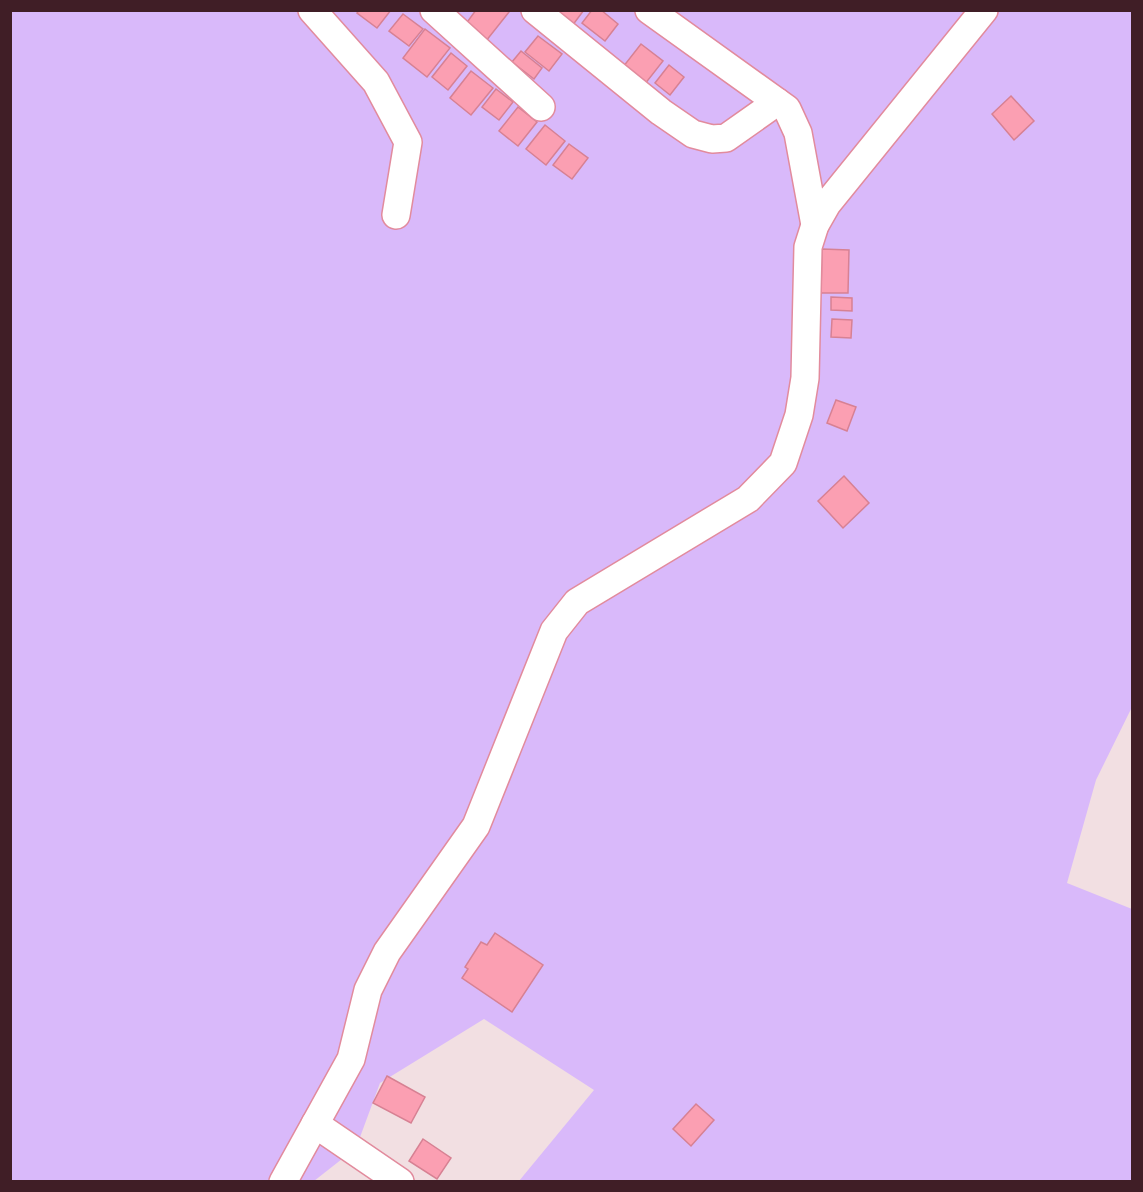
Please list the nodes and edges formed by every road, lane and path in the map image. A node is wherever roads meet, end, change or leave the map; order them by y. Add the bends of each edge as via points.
1 (312, 10) edge
2 (434, 10) edge
3 (535, 10) edge
4 (649, 10) edge
5 (984, 10) edge
6 (777, 102) junction
7 (541, 107) dead end
8 (396, 215) dead end
9 (815, 225) junction
10 (315, 1124) junction
11 (283, 1182) edge
12 (400, 1182) edge

1 - 8 street via 376,82 408,142
2 - 7 street
3 - 6 street via 693,134 726,138
4 - 6 street
5 - 9 street via 827,204
6 - 9 street via 787,109 798,133
9 - 10 street via 808,248 805,378 799,415 783,463 748,499 577,602 554,631 476,826 387,951 368,990 351,1059
10 - 11 street
10 - 12 street

